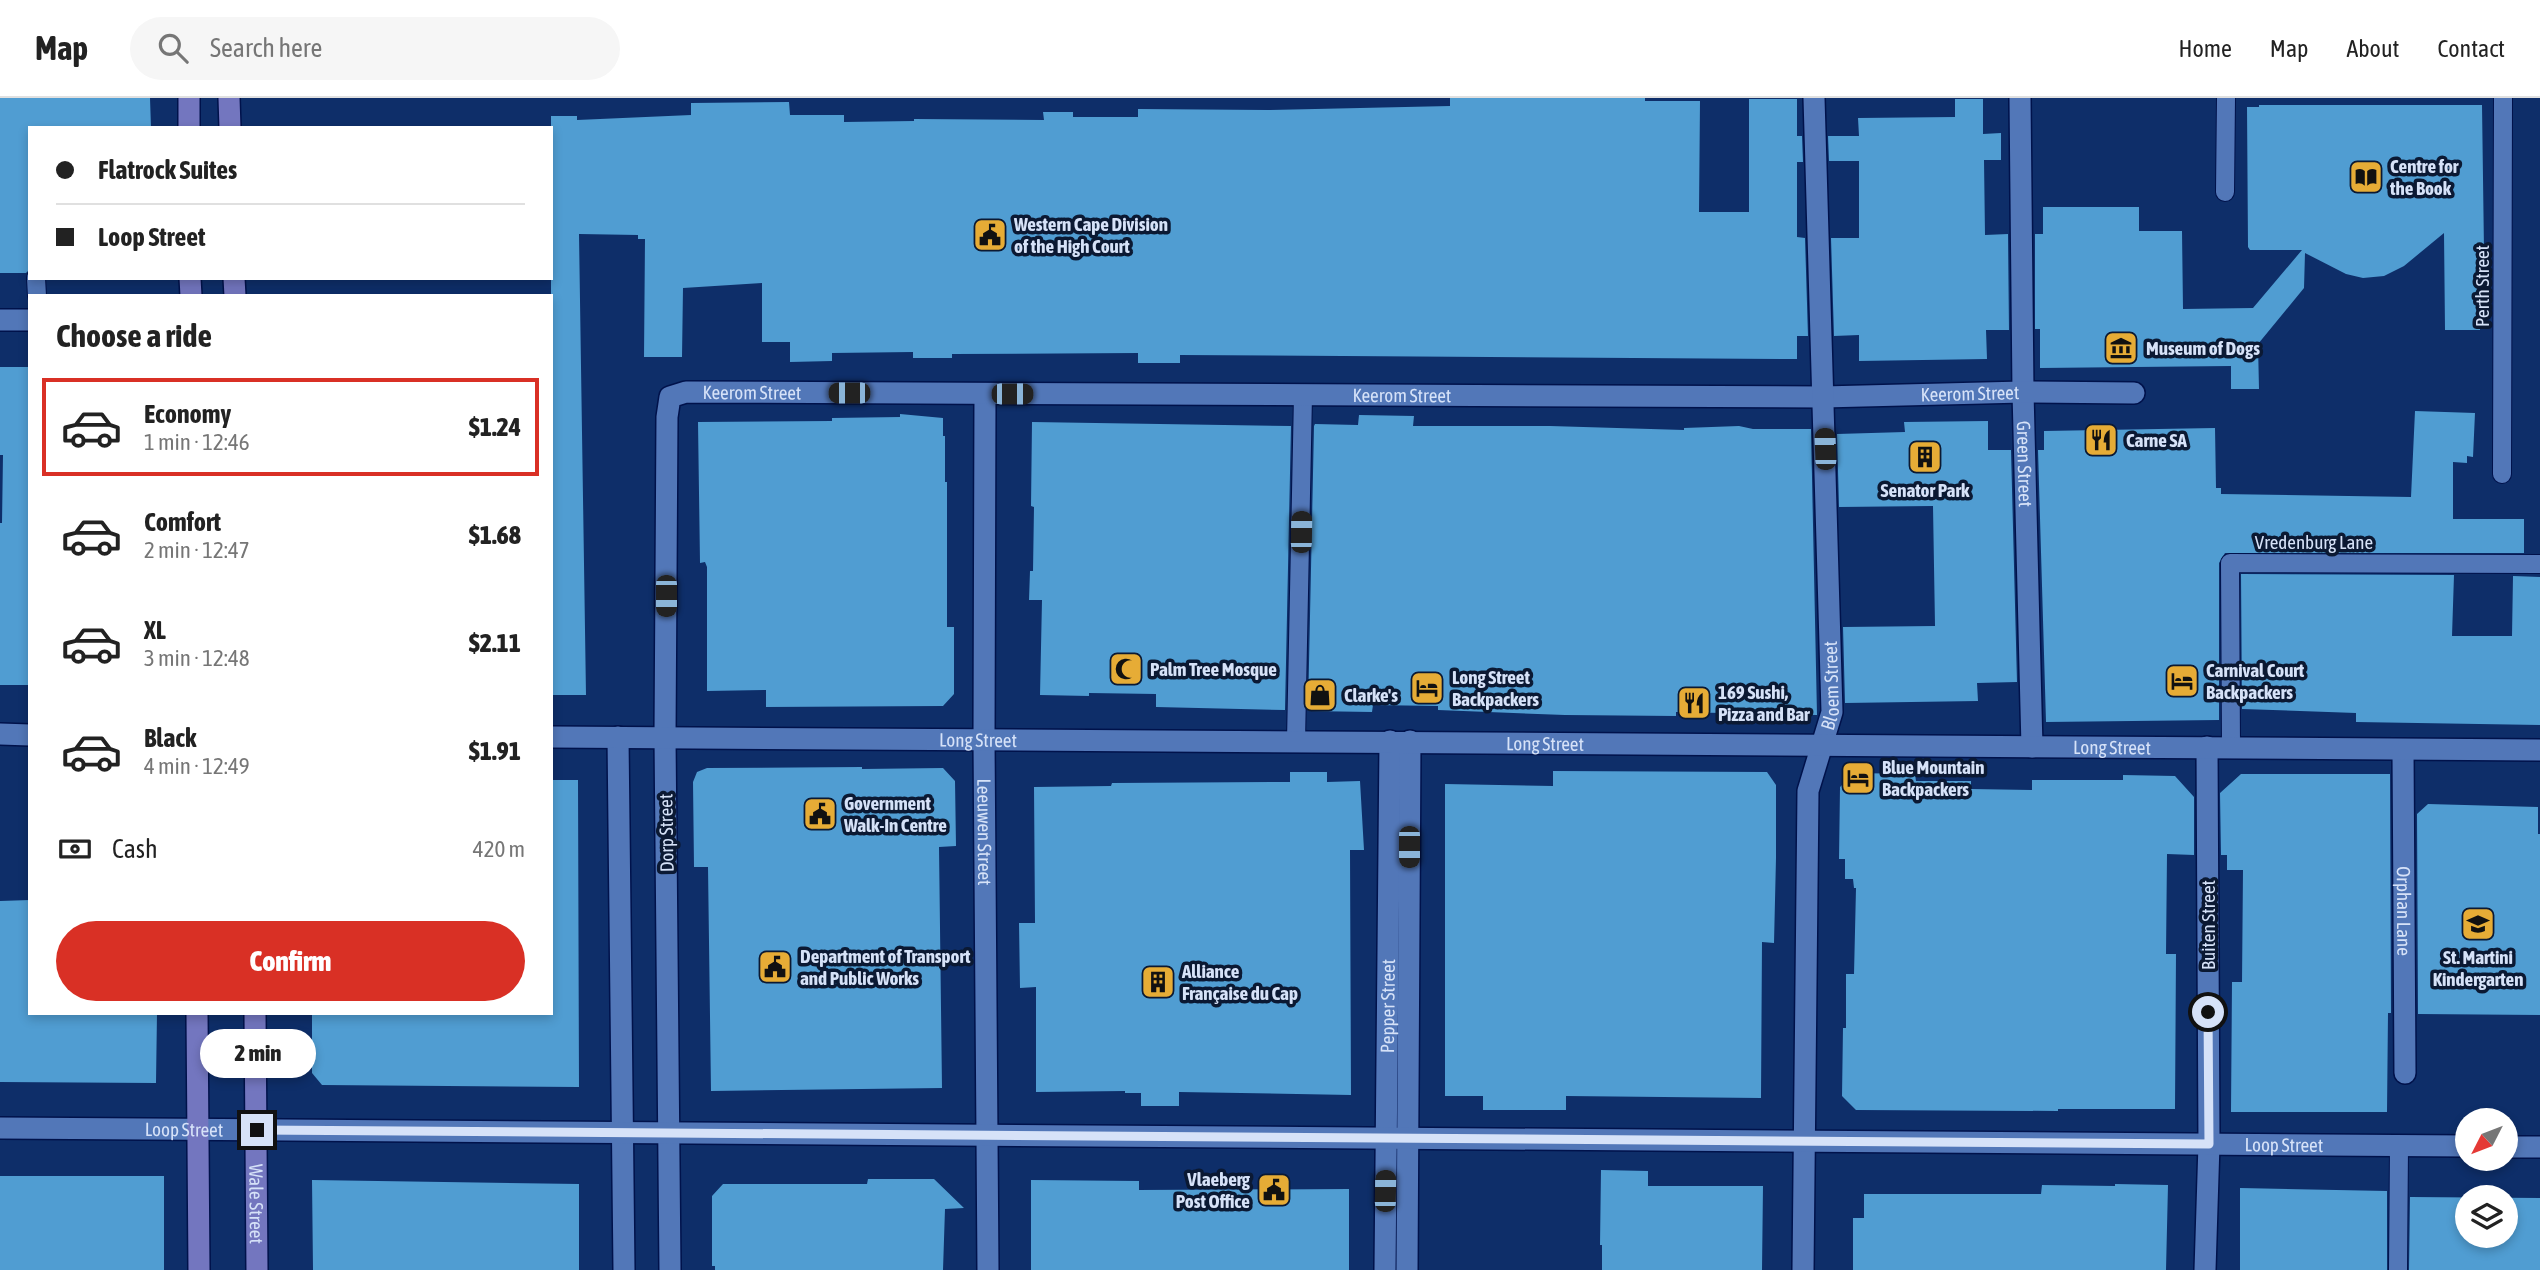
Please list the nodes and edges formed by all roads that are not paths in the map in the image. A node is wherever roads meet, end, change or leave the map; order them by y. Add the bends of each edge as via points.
1 (189, 98) edge
2 (229, 98) edge
3 (1814, 98) edge
4 (2020, 98) edge
5 (2226, 98) edge
6 (2503, 98) edge
7 (189, 126) edge
8 (230, 126) edge
9 (2225, 192) dead end
10 (0, 320) edge
11 (28, 320) edge
12 (2023, 392) junction
13 (2134, 393) dead end
14 (985, 394) junction
15 (1303, 395) junction
16 (670, 397) joint
17 (1823, 397) junction
18 (2502, 474) dead end
19 (2540, 564) edge
20 (0, 734) edge
21 (28, 734) edge
22 (553, 737) edge
23 (618, 737) junction
24 (665, 737) junction
25 (984, 740) junction
26 (1296, 740) junction
27 (1400, 741) junction
28 (1820, 747) junction
29 (2032, 747) junction
30 (2207, 747) junction
31 (2231, 747) junction
32 (2403, 750) junction
33 (2540, 750) edge
34 (197, 1015) edge
35 (254, 1015) edge
36 (2405, 1073) dead end
37 (0, 1128) edge
38 (198, 1129) junction
39 (257, 1130) junction
40 (622, 1132) junction
41 (669, 1133) junction
42 (989, 1135) junction
43 (1396, 1138) junction
44 (1804, 1142) junction
45 (2209, 1144) junction
46 (2399, 1146) junction
47 (2455, 1146) edge
48 (2518, 1147) edge
49 (2540, 1147) edge
50 (199, 1270) edge
51 (257, 1270) edge
52 (624, 1270) edge
53 (670, 1270) edge
54 (988, 1270) edge
55 (1385, 1270) edge
56 (1407, 1270) edge
57 (1803, 1270) edge
58 (2205, 1270) edge
59 (2398, 1270) edge

1 - 7 main road
2 - 8 main road
3 - 17 street, Bloem Street
4 - 12 street, Green Street
5 - 9 lane
6 - 18 lane, Perth Street
10 - 11 street
12 - 13 street, Keerom Street
12 - 17 street, Keerom Street
12 - 29 street, Green Street
14 - 15 street, Keerom Street
14 - 16 street, Keerom Street via 686,392
14 - 25 street, Leeuwen Street
15 - 17 street, Keerom Street
15 - 26 lane
16 - 24 street, Dorp Street
17 - 28 street, Bloem Street via 1832,712
19 - 31 lane, Vredenburg Lane via 2230,563
20 - 21 street
22 - 23 street, Long Street
23 - 24 street, Long Street
23 - 40 street
24 - 25 street, Long Street
24 - 41 street, Dorp Street
25 - 26 street, Long Street
25 - 42 street, Leeuwen Street
26 - 27 street, Long Street
27 - 28 street, Long Street
27 - 43 street, Pepper Street
28 - 29 street, Long Street
28 - 44 street, Bloem Street via 1808,791
29 - 30 street, Long Street
30 - 31 street, Long Street
30 - 45 street, Buiten Street
31 - 32 street, Long Street
32 - 33 street, Long Street
32 - 36 street, Orphan Lane
34 - 38 main road
35 - 39 main road, Wale Street
37 - 38 street, Loop Street
38 - 39 street, Loop Street
38 - 50 main road
39 - 40 street, Loop Street
39 - 51 main road, Wale Street
40 - 41 street, Loop Street
40 - 52 street
41 - 42 street, Loop Street
41 - 53 street, Dorp Street
42 - 43 street, Loop Street
42 - 54 street, Leeuwen Street
43 - 44 street, Loop Street
43 - 55 street, Pepper Street
43 - 56 street, Pepper Street
44 - 45 street, Loop Street
44 - 57 street, Bloem Street
45 - 46 street, Loop Street
45 - 58 street, Buiten Street
46 - 47 street, Loop Street
46 - 59 lane
48 - 49 street

